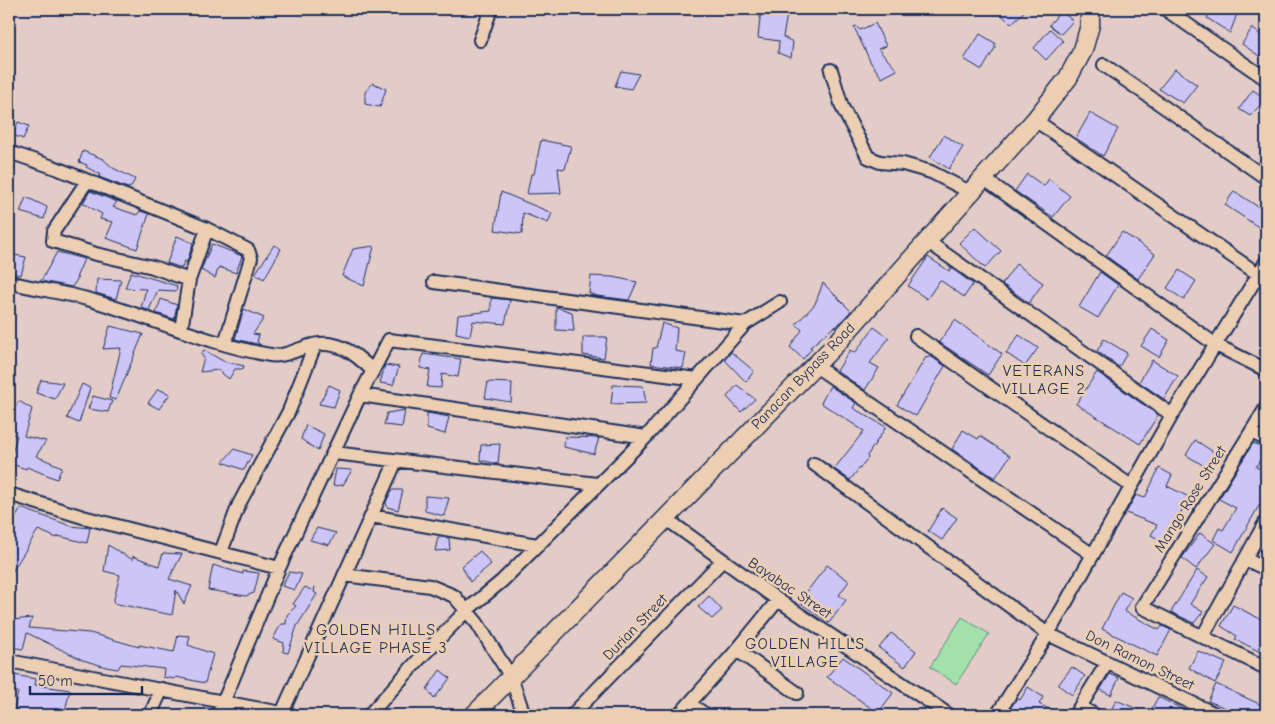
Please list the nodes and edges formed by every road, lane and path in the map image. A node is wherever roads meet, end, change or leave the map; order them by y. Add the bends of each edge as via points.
1 (491, 9) edge
2 (1090, 9) edge
3 (1165, 9) edge
4 (480, 40) dead end
5 (1104, 65) dead end
6 (831, 70) dead end
7 (1266, 79) edge
8 (1034, 120) junction
9 (9, 152) edge
10 (982, 178) junction
11 (1266, 178) edge
12 (87, 181) junction
13 (970, 192) junction
14 (207, 229) junction
15 (927, 241) junction
16 (1266, 262) edge
17 (1258, 274) junction
18 (189, 280) junction
19 (9, 282) edge
20 (434, 282) dead end
21 (780, 302) dead end
22 (745, 324) junction
23 (181, 330) junction
24 (916, 336) dead end
25 (225, 343) junction
26 (1216, 344) junction
27 (315, 345) junction
28 (814, 365) junction
29 (1266, 370) edge
30 (373, 371) junction
31 (697, 379) junction
32 (360, 395) junction
33 (1266, 408) edge
34 (1172, 415) junction
35 (1251, 432) junction
36 (646, 437) junction
37 (1266, 439) edge
38 (334, 453) junction
39 (396, 460) junction
40 (814, 464) dead end
41 (597, 484) junction
42 (1131, 486) junction
43 (9, 494) edge
44 (371, 516) junction
45 (665, 518) junction
46 (1266, 521) edge
47 (537, 545) junction
48 (221, 552) junction
49 (1093, 554) junction
50 (1245, 559) junction
51 (722, 561) junction
52 (278, 568) junction
53 (1266, 569) edge
54 (344, 575) junction
55 (778, 600) junction
56 (467, 610) junction
57 (1048, 634) junction
58 (1203, 636) junction
59 (738, 650) junction
60 (9, 661) edge
61 (1107, 663) junction
62 (1266, 668) edge
63 (511, 677) junction
64 (162, 689) junction
65 (797, 693) dead end
66 (690, 704) junction
67 (220, 709) edge
68 (1077, 711) edge
69 (150, 715) edge
70 (285, 715) edge
71 (370, 715) edge
72 (474, 715) edge
73 (524, 715) edge
74 (572, 715) edge
75 (679, 715) edge
76 (706, 715) edge
77 (949, 715) edge
78 (997, 715) edge
79 (1095, 715) edge
80 (1217, 715) edge

1 - 4 street
2 - 8 main road, Panacan Bypass Road via 1090,25 1083,50 1068,78
3 - 7 street
5 - 11 street
6 - 13 street via 842,107 868,157 931,172
8 - 10 main road, Panacan Bypass Road
8 - 17 street
9 - 12 street
10 - 13 main road, Panacan Bypass Road
10 - 26 street
12 - 14 street
12 - 18 street via 54,231 54,241
13 - 15 main road, Panacan Bypass Road
14 - 18 street
14 - 25 street via 245,247 251,258
15 - 28 main road, Panacan Bypass Road
15 - 34 street
16 - 17 street
17 - 26 street
18 - 23 street
19 - 23 street via 87,299
20 - 22 street
21 - 22 street
22 - 31 street
23 - 25 street
24 - 42 street
25 - 27 street via 273,356
26 - 29 street
26 - 34 street
27 - 30 street via 338,345 348,349
27 - 48 street via 289,411 240,504
28 - 45 main road, Panacan Bypass Road
28 - 49 street
30 - 31 street via 389,340
30 - 32 street
31 - 36 street
32 - 36 street
32 - 38 street
33 - 35 street, Mango Rose Street
34 - 42 street
35 - 37 street
35 - 58 street, Mango Rose Street via 1142,607
36 - 41 street
38 - 39 street
38 - 52 street
39 - 41 street
39 - 44 street
40 - 57 street, Don Ramon Street
41 - 47 street
42 - 49 street
43 - 48 street via 83,518
44 - 47 street
44 - 54 street
45 - 51 street, Bayabac Street
45 - 63 main road, Panacan Bypass Road
46 - 50 street
47 - 56 street
48 - 52 street
49 - 57 street
50 - 53 street
50 - 58 street
51 - 55 street, Bayabac Street
51 - 74 street, Durian Street
52 - 67 street
54 - 56 street via 436,588 454,596
54 - 70 street
55 - 59 street
55 - 77 street, Bayabac Street
56 - 63 street
56 - 71 street
57 - 61 street, Don Ramon Street
57 - 78 street
58 - 62 street
59 - 65 street
59 - 66 street
60 - 64 street
61 - 68 street
61 - 80 street, Don Ramon Street
63 - 72 main road, Panacan Bypass Road
63 - 73 street
64 - 67 street
64 - 69 street
66 - 75 street
66 - 76 street
67 - 70 street
68 - 79 street

